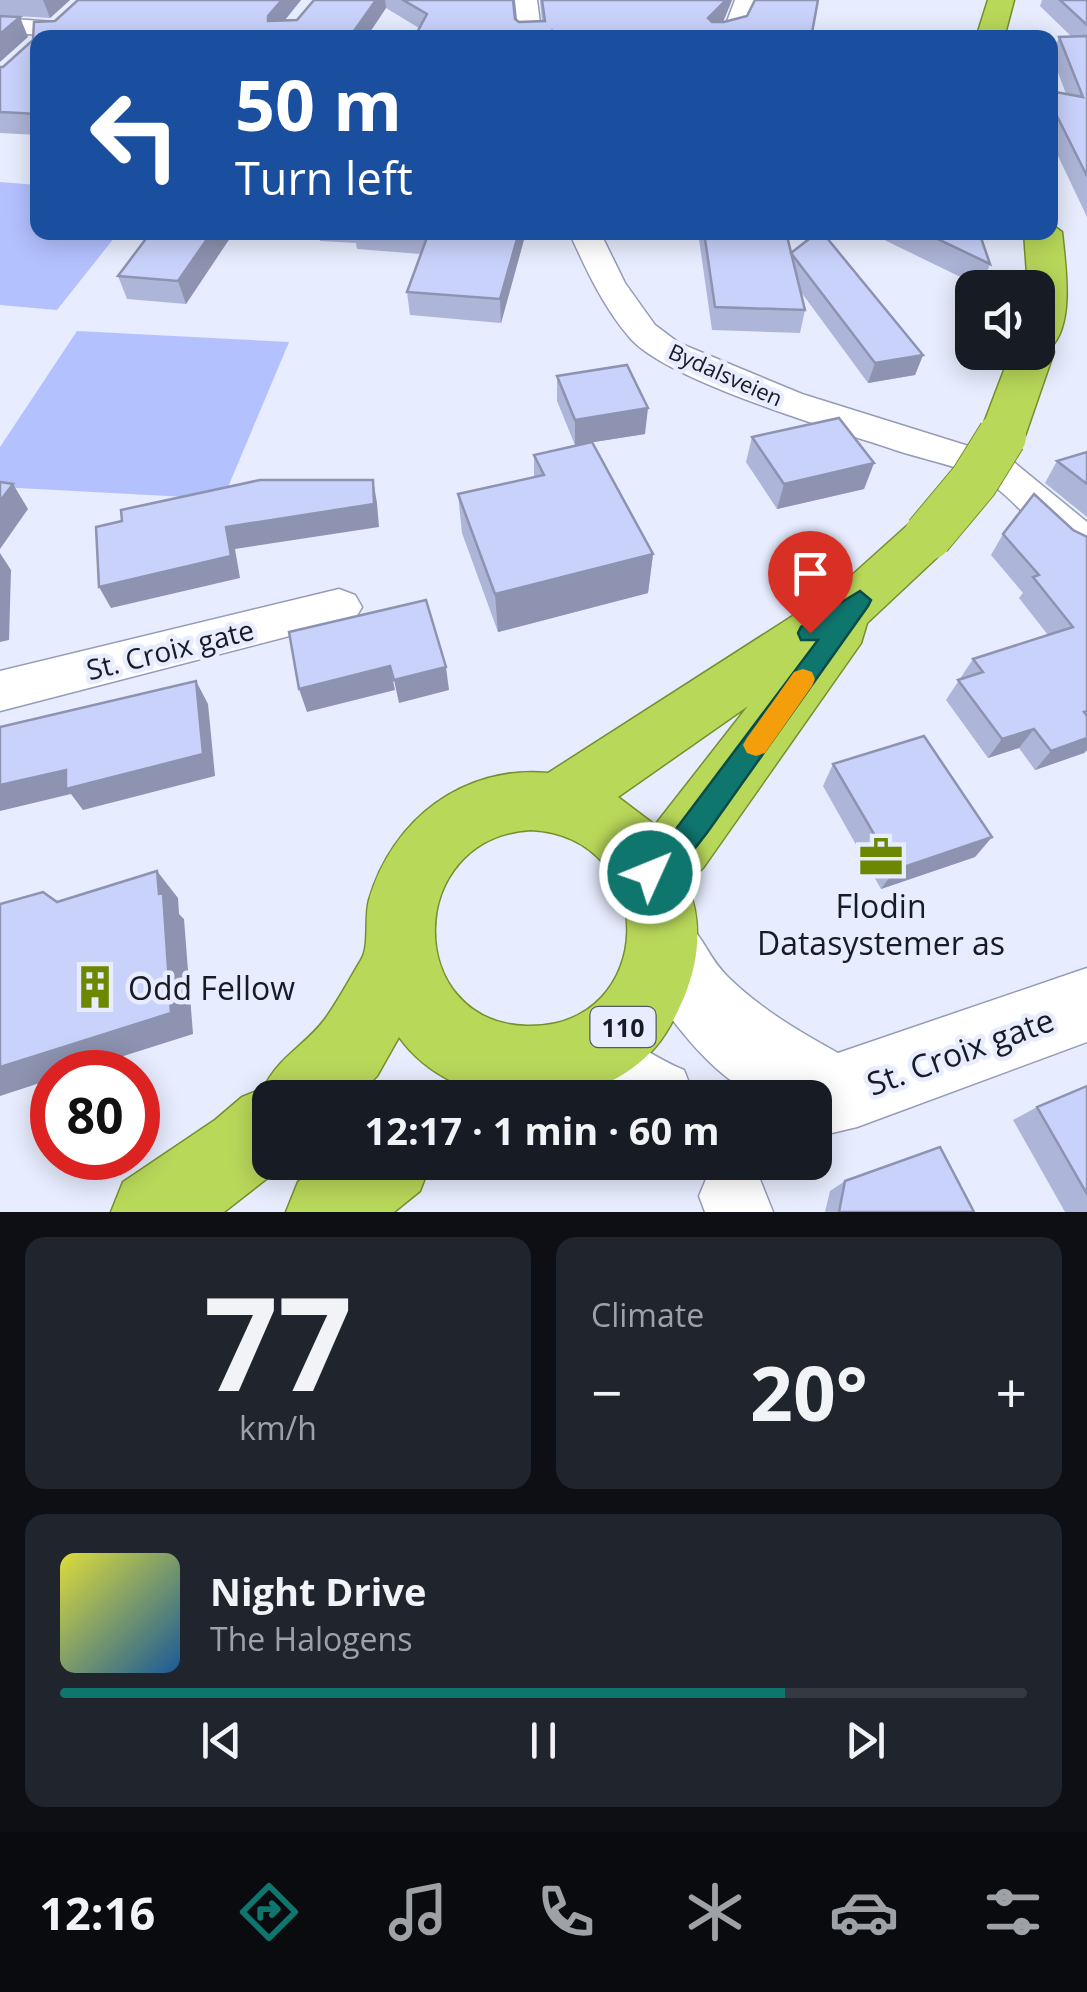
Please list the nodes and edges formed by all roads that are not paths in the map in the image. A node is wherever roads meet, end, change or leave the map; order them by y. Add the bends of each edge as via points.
1 (526, 0) edge
2 (746, 0) edge
3 (1001, 0) edge
4 (78, 10) edge
5 (0, 26) edge
6 (55, 30) edge
7 (530, 30) edge
8 (733, 30) edge
9 (992, 30) edge
10 (30, 38) edge
11 (588, 240) edge
12 (1044, 240) edge
13 (1047, 270) edge
14 (1028, 370) edge
15 (1087, 548) edge
16 (860, 600) junction
17 (339, 607) dead end
18 (0, 691) edge
19 (556, 803) junction
20 (650, 873) junction
21 (664, 946) junction
22 (400, 964) junction
23 (1087, 1005) edge
24 (585, 1054) junction
25 (318, 1080) edge
26 (491, 1080) edge
27 (495, 1080) edge
28 (623, 1080) edge
29 (801, 1080) edge
30 (832, 1092) edge
31 (252, 1142) edge
32 (368, 1180) edge
33 (154, 1212) edge
34 (328, 1212) edge

1 - 7 street
2 - 8 street
3 - 9 highway
4 - 6 street
5 - 10 street
11 - 15 street, Bydalsveien via 642,332 667,351 790,402 996,469
12 - 13 highway
14 - 16 highway, bridge via 1002,436 974,482
16 - 19 highway
16 - 20 highway via 692,831
17 - 18 street, St. Croix gate
19 - 20 highway, 110 via 594,816 626,840
19 - 22 highway, 110 via 514,803 473,815 438,839 411,874 398,918
20 - 21 highway, 110 via 662,908
21 - 24 highway, 110 via 651,989 624,1027
21 - 29 street, St. Croix gate via 699,1000
22 - 25 highway via 350,1050
22 - 26 highway, 110 via 421,1011
23 - 30 street, St. Croix gate
24 - 27 highway, 110
24 - 28 street
31 - 33 highway
32 - 34 highway

